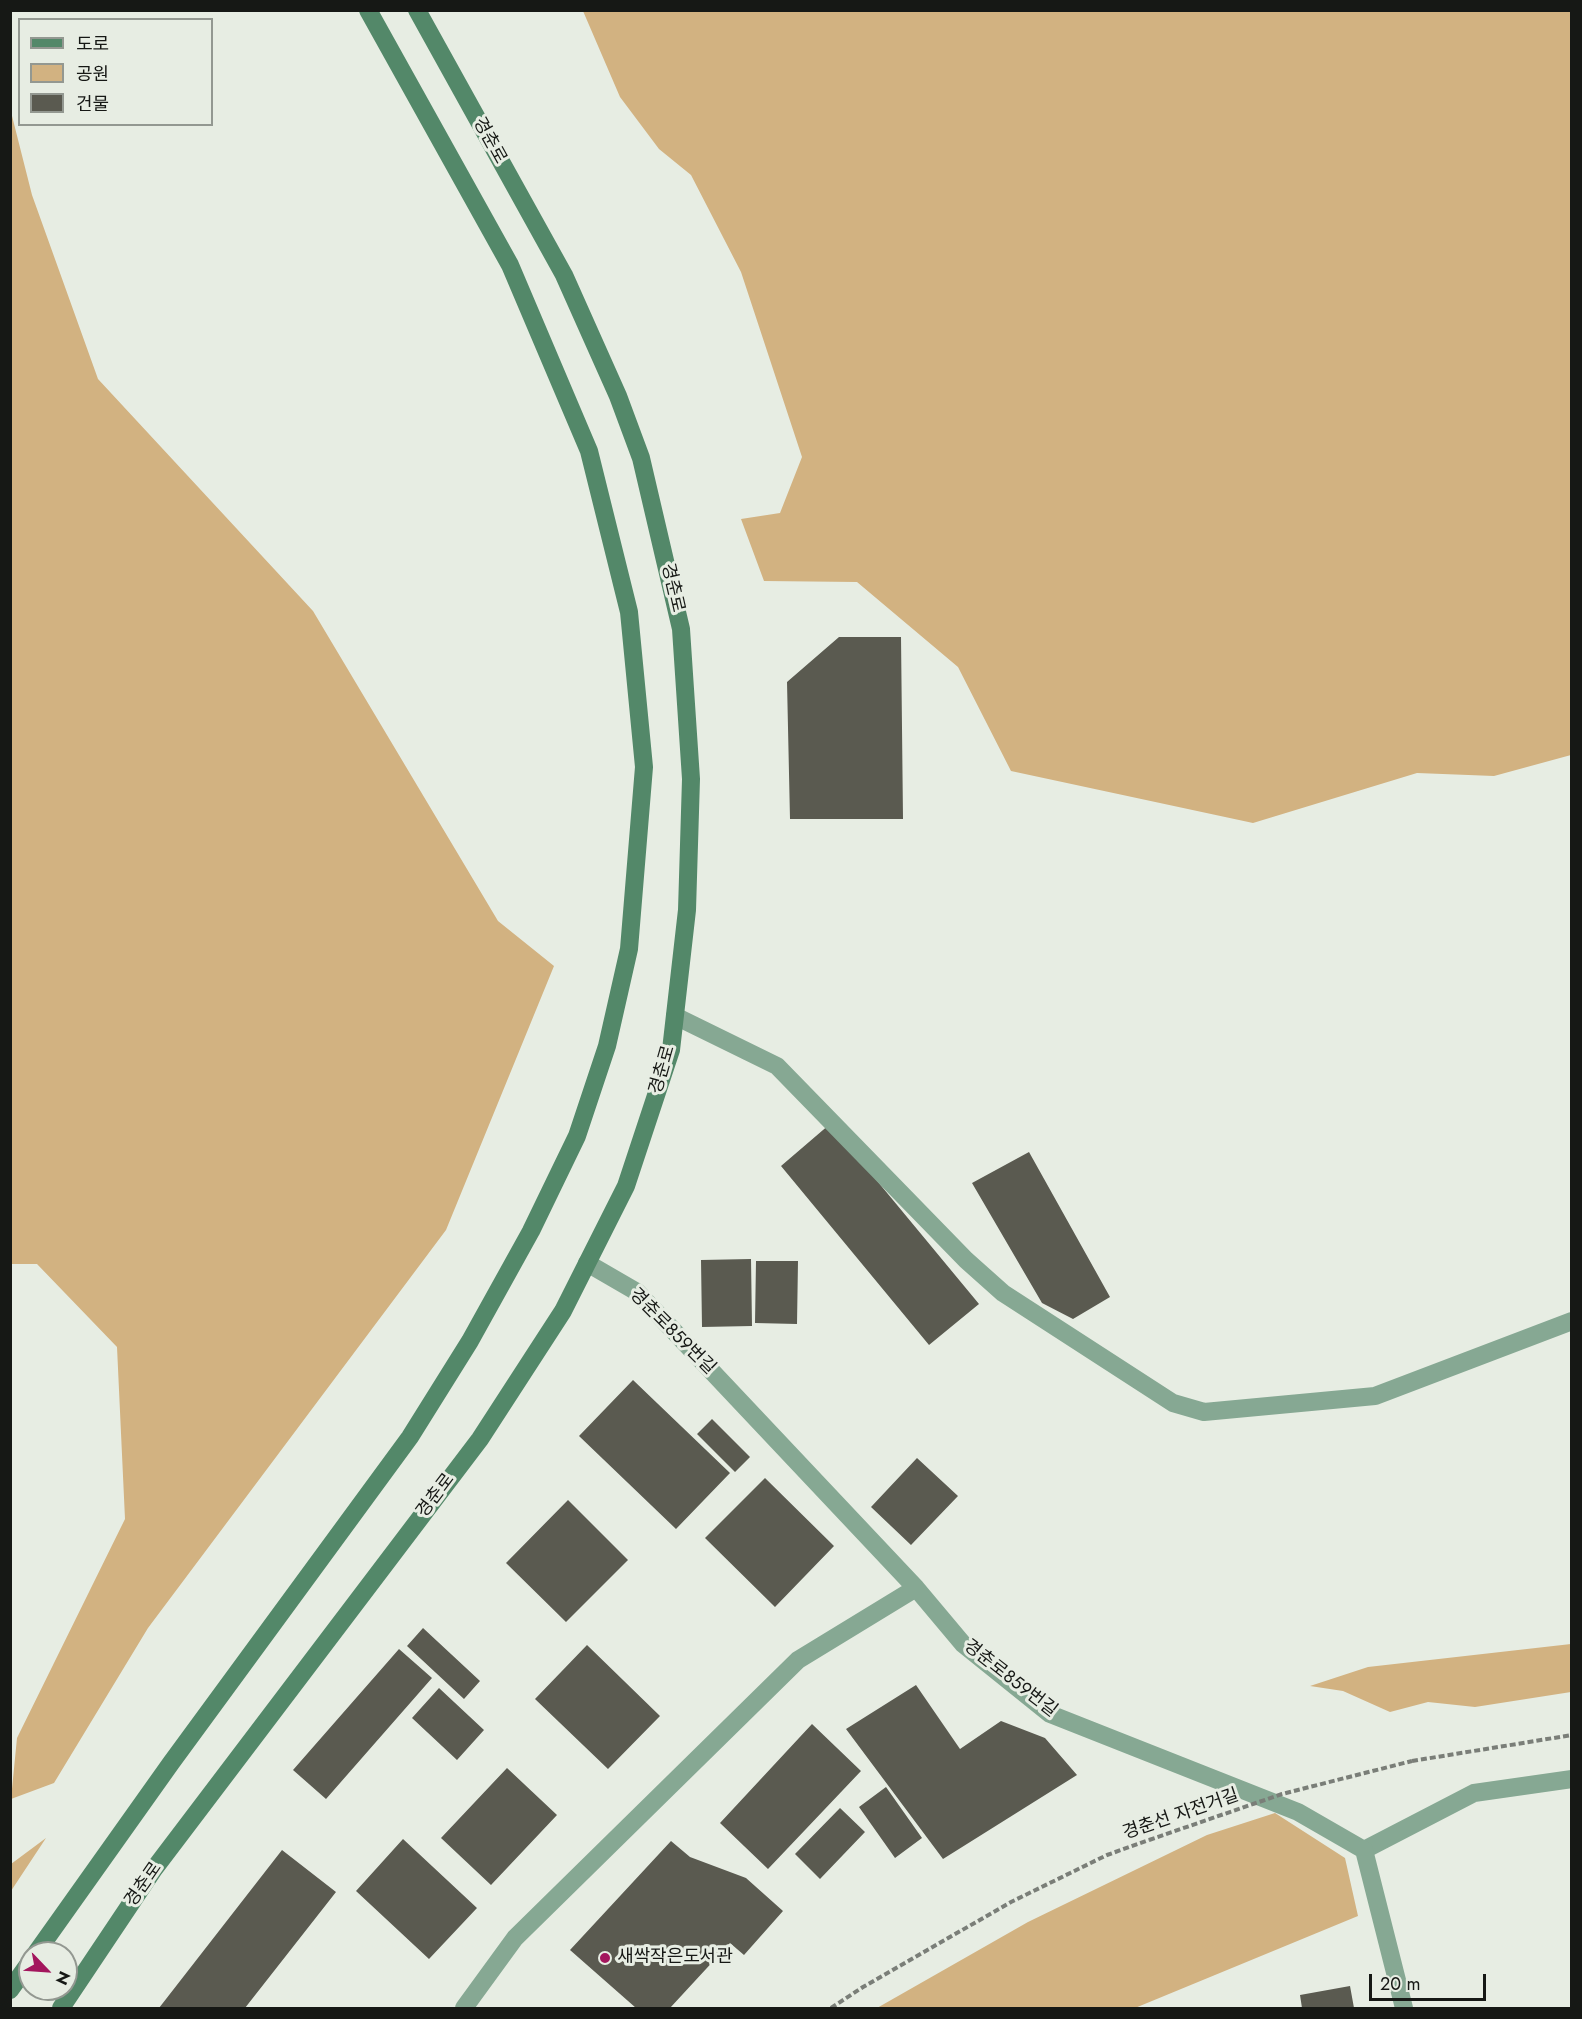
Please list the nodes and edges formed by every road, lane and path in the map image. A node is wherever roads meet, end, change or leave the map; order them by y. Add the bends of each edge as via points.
1 (368, 10) edge
2 (417, 10) edge
3 (675, 1016) junction
4 (587, 1263) junction
5 (1572, 1321) edge
6 (916, 1588) junction
7 (1572, 1735) edge
8 (1572, 1779) edge
9 (1364, 1850) junction
10 (45, 1941) edge
11 (61, 2008) edge
12 (464, 2008) edge
13 (831, 2008) edge
14 (1404, 2008) edge

1 - 10 street via 510,265 589,451 629,612 644,767 629,949 607,1046 577,1136 471,1341 410,1437
2 - 3 street, 경춘로 via 564,275 642,458 681,629 692,779 687,910
3 - 4 street, 경춘로 via 671,1050 626,1186
3 - 5 street via 777,1066 966,1260 1004,1293 1173,1403 1204,1412 1375,1396
4 - 6 street, 경춘로859번길 via 637,1292
4 - 11 street, 경춘로 via 563,1311 480,1439 154,1869
6 - 9 street, 경춘로859번길 via 963,1644 1050,1714 1298,1812
6 - 12 street via 798,1660 515,1938
7 - 13 path, 경춘선 자전거길, bridge via 1412,1761 1282,1794 1107,1855 1011,1902
8 - 9 street via 1474,1793
9 - 14 street

